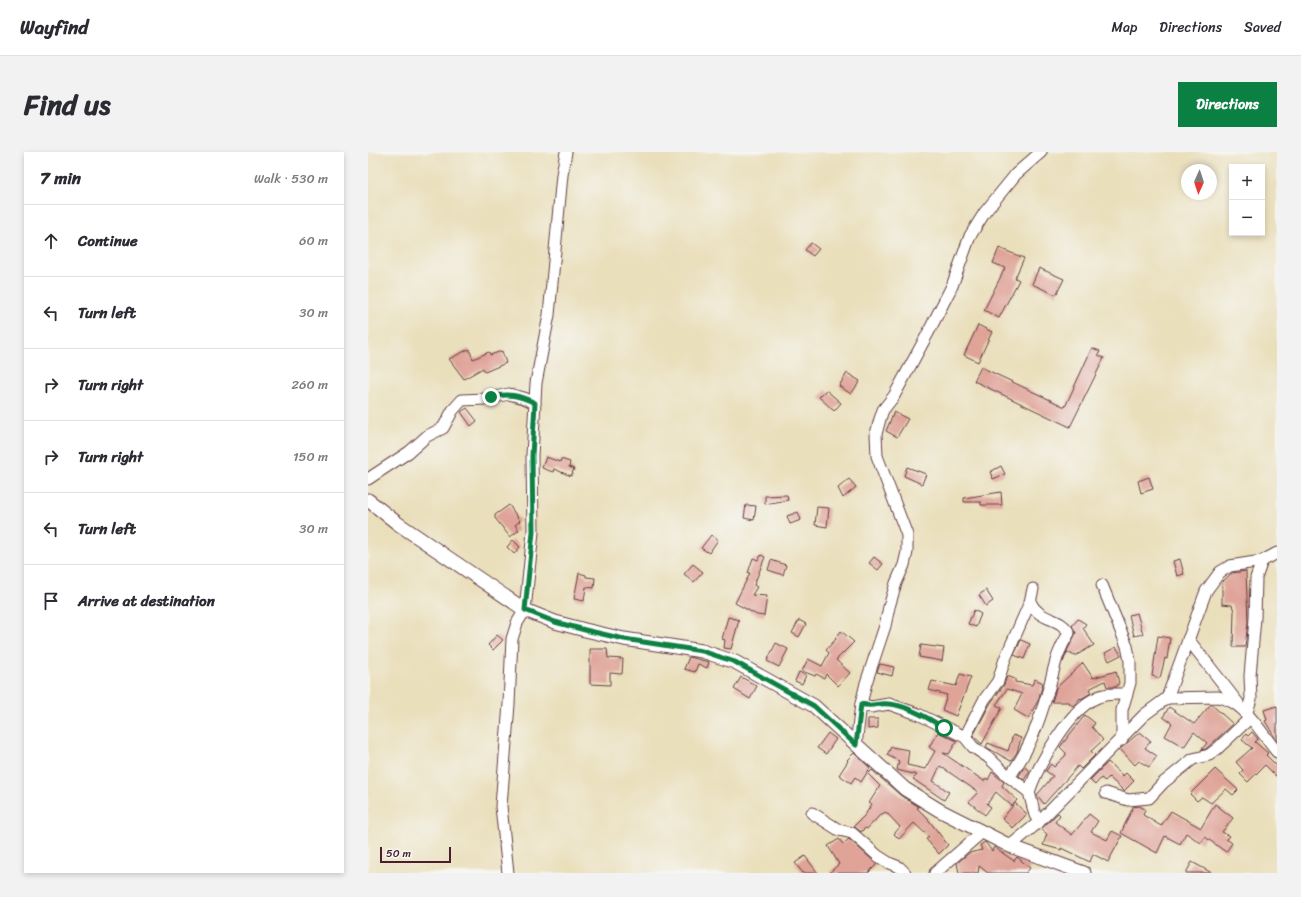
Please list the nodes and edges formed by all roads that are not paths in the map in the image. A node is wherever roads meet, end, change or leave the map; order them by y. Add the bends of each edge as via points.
1 (566, 152) edge
2 (1041, 152) edge
3 (535, 403) junction
4 (368, 479) edge
5 (368, 500) edge
6 (1277, 553) edge
7 (1262, 561) junction
8 (1102, 585) dead end
9 (1033, 589) dead end
10 (1030, 602) junction
11 (525, 610) junction
12 (1188, 639) junction
13 (1127, 694) junction
14 (1167, 698) junction
15 (861, 704) junction
16 (1246, 714) junction
17 (965, 737) junction
18 (1122, 740) junction
19 (856, 745) junction
20 (1277, 752) edge
21 (1009, 777) junction
22 (1029, 792) junction
23 (1106, 793) dead end
24 (812, 813) dead end
25 (1039, 822) junction
26 (981, 833) junction
27 (1010, 846) junction
28 (508, 873) edge
29 (905, 873) edge
30 (935, 873) edge
31 (1084, 873) edge

1 - 3 street via 559,199 556,260
2 - 15 street via 1016,174 985,212 970,236 952,286 880,419 876,434 877,456 907,535 907,552
3 - 4 street via 509,394 462,400 453,410 444,428 418,442 409,452
3 - 11 street via 532,456 533,532
5 - 11 street via 397,523
6 - 7 street
7 - 12 street via 1230,566 1220,572 1206,591
7 - 16 street via 1256,578 1251,699
8 - 13 street via 1127,646 1130,679
9 - 10 street
10 - 17 street via 998,681 984,700
10 - 21 street via 1036,612 1060,624 1069,633 1056,658 1036,732
11 - 19 street via 585,630 702,651 735,662 814,706
11 - 28 street via 513,633 502,775 501,806
12 - 14 street
12 - 16 street
13 - 18 street via 1122,710
13 - 22 street via 1091,700 1066,724 1045,758
14 - 16 street via 1218,697 1226,699
14 - 18 street via 1144,715
15 - 17 street via 871,707 889,704 918,714
15 - 19 street
16 - 20 street
16 - 23 street via 1217,749 1209,755 1193,759 1149,798 1128,800
17 - 21 street
18 - 25 street
19 - 26 street via 905,789
21 - 22 street
22 - 25 street
24 - 29 street via 839,830 852,833 878,856
25 - 27 street
26 - 27 street
26 - 30 street
27 - 31 street

